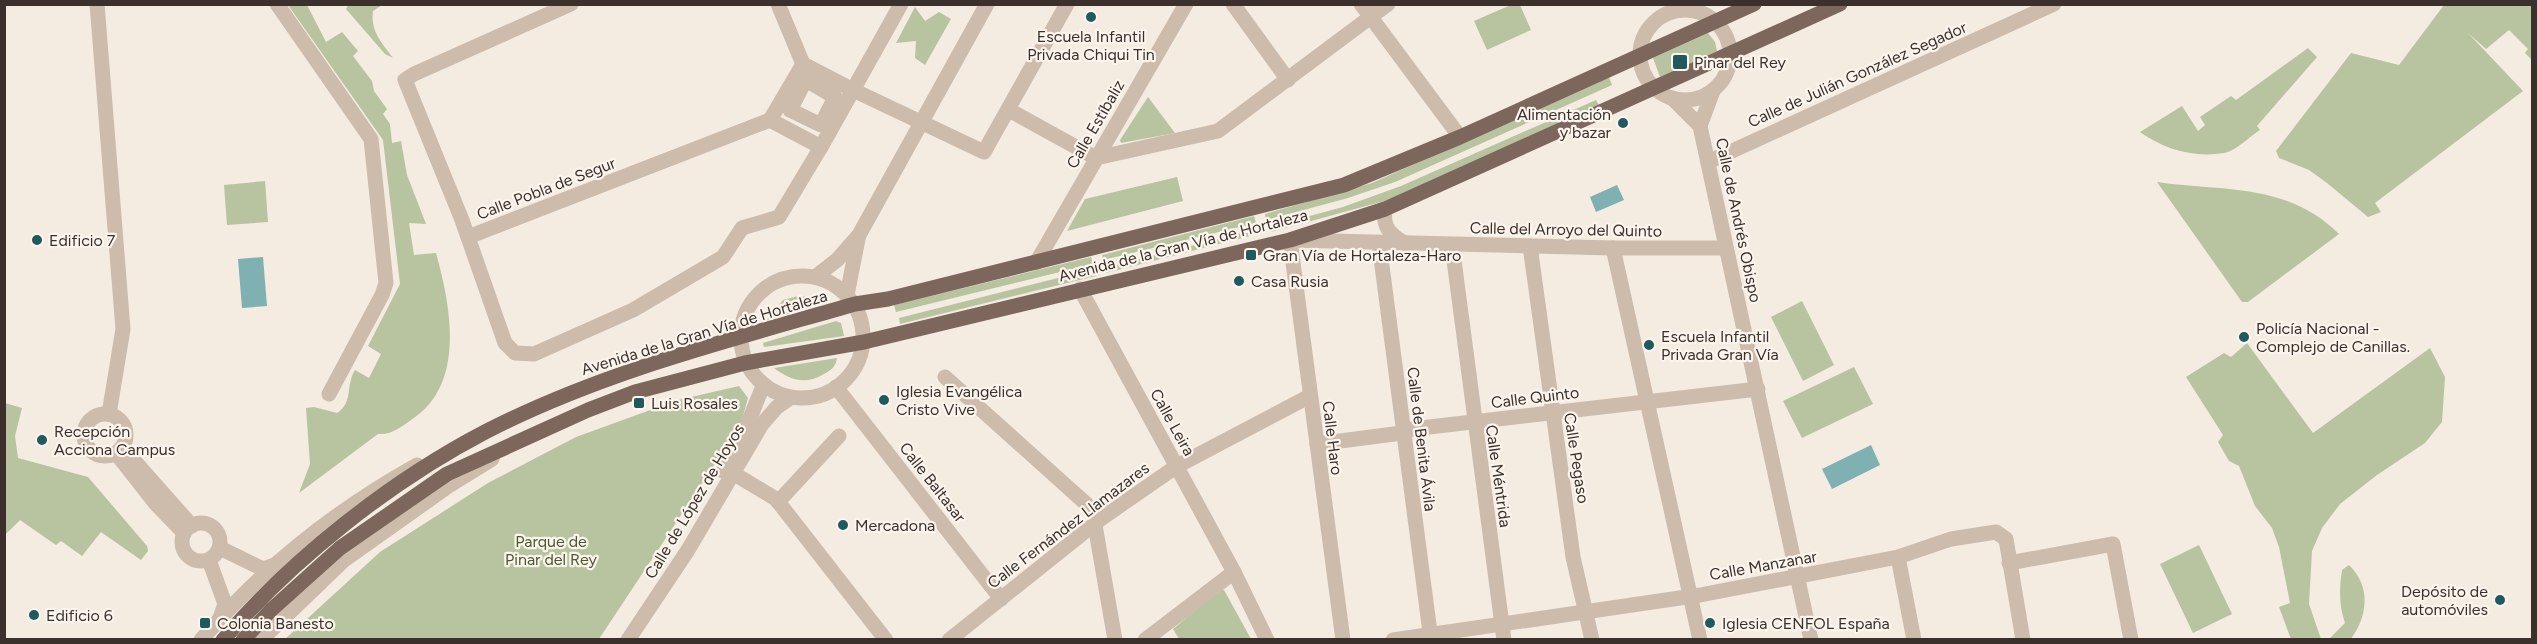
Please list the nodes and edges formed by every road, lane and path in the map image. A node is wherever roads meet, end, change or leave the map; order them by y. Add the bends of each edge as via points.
1 (97, 4) edge
2 (277, 4) edge
3 (571, 4) edge
4 (778, 4) edge
5 (901, 4) edge
6 (987, 4) edge
7 (1067, 4) edge
8 (1186, 4) edge
9 (1233, 4) edge
10 (1361, 4) edge
11 (1388, 4) edge
12 (1754, 4) edge
13 (1840, 4) edge
14 (2054, 4) edge
15 (2035, 8) edge
16 (1664, 9) edge
17 (1370, 18) junction
18 (1715, 22) junction
19 (1730, 54) junction
20 (1641, 55) junction
21 (804, 64) junction
22 (1288, 80) junction
23 (1654, 88) junction
24 (854, 90) junction
25 (1713, 91) junction
26 (1672, 98) junction
27 (834, 101) joint
28 (1009, 110) junction
29 (770, 120) junction
30 (923, 122) junction
31 (1700, 126) junction
32 (1460, 137) junction
33 (821, 147) junction
34 (1096, 158) junction
35 (1708, 162) junction
36 (1386, 209) junction
37 (859, 236) junction
38 (468, 237) junction
39 (1290, 240) junction
40 (1378, 243) junction
41 (1406, 244) junction
42 (1452, 245) junction
43 (1530, 246) junction
44 (1613, 248) junction
45 (1726, 248) junction
46 (1036, 262) junction
47 (815, 277) junction
48 (1080, 289) junction
49 (851, 299) junction
50 (739, 338) junction
51 (864, 342) junction
52 (745, 363) junction
53 (945, 376) dead end
54 (763, 386) junction
55 (836, 387) junction
56 (1758, 389) junction
57 (329, 394) dead end
58 (1310, 396) junction
59 (790, 398) junction
60 (1648, 402) junction
61 (109, 414) junction
62 (1552, 414) junction
63 (1473, 423) junction
64 (541, 429) junction
65 (485, 432) junction
66 (1402, 433) junction
67 (839, 436) dead end
68 (1317, 444) junction
69 (119, 450) junction
70 (1177, 466) junction
71 (729, 471) junction
72 (778, 502) junction
73 (1099, 521) junction
74 (188, 530) junction
75 (219, 548) junction
76 (1898, 557) junction
77 (208, 560) junction
78 (2009, 563) junction
79 (277, 564) junction
80 (1234, 572) junction
81 (1799, 577) junction
82 (1690, 596) junction
83 (1001, 599) junction
84 (1585, 613) junction
85 (220, 618) junction
86 (1503, 632) edge
87 (632, 634) edge
88 (1430, 637) edge
89 (201, 639) edge
90 (223, 639) edge
91 (243, 639) edge
92 (261, 639) edge
93 (886, 639) edge
94 (949, 639) edge
95 (1115, 639) edge
96 (1145, 639) edge
97 (1267, 639) edge
98 (1343, 639) edge
99 (1393, 639) edge
100 (1592, 639) edge
101 (1700, 639) edge
102 (1811, 639) edge
103 (1914, 639) edge
104 (2023, 639) edge
105 (2131, 639) edge

1 - 61 street via 123,329
2 - 57 street via 371,139 386,283
3 - 38 street via 405,80
4 - 21 street
5 - 24 street
6 - 30 street
7 - 28 street
8 - 34 street, Calle Estíbaliz
9 - 22 street
10 - 17 street
11 - 17 street
12 - 18 main road, Avenida de la Gran Vía de Hortaleza
13 - 19 main road, Avenida de la Gran Vía de Hortaleza
14 - 15 street, Calle de Julián González Segador
15 - 35 street, Calle de Julián González Segador
16 - 18 street via 1691,10
16 - 20 street via 1649,28 1641,44
17 - 22 street
17 - 32 street
18 - 19 street via 1722,29
18 - 20 main road, Avenida de la Gran Vía de Hortaleza
19 - 23 main road, Avenida de la Gran Vía de Hortaleza
19 - 25 street, Calle de Andrés Obispo
20 - 23 street
20 - 32 main road, Avenida de la Gran Vía de Hortaleza
21 - 24 street
21 - 29 street
22 - 34 street via 1218,131
23 - 26 street, Calle de Andrés Obispo
23 - 36 main road, Avenida de la Gran Vía de Hortaleza
24 - 30 street
24 - 33 street
25 - 26 street via 1690,100
25 - 31 street, Calle de Andrés Obispo
26 - 31 street, Calle de Andrés Obispo
27 - 27 street via 835,96 806,80 790,110 820,124
28 - 30 street via 984,152
28 - 34 street
29 - 33 street
29 - 38 street, Calle Pobla de Segur
30 - 37 street
31 - 35 street, Calle de Andrés Obispo
32 - 46 main road, Avenida de la Gran Vía de Hortaleza via 1344,185
33 - 38 street, Calle Pobla de Segur via 779,217 742,228 723,257 633,310 534,354 515,354 506,344
34 - 46 street, Calle Estíbaliz
35 - 45 street, Calle de Andrés Obispo
36 - 39 main road, Avenida de la Gran Vía de Hortaleza
36 - 41 street via 1386,227
37 - 47 street
37 - 49 street
39 - 40 street, Calle del Arroyo del Quinto
39 - 48 main road, Avenida de la Gran Vía de Hortaleza
39 - 58 street, Calle Haro
40 - 41 street, Calle del Arroyo del Quinto
40 - 66 street, Calle de Benita Ávila
41 - 42 street, Calle del Arroyo del Quinto
42 - 43 street, Calle del Arroyo del Quinto
42 - 63 street, Calle Méntrida
43 - 44 street, Calle del Arroyo del Quinto
43 - 62 street, Calle Pegaso
44 - 45 street, Calle del Arroyo del Quinto
44 - 60 street
45 - 56 street, Calle de Andrés Obispo
46 - 49 main road, Avenida de la Gran Vía de Hortaleza via 888,299
47 - 49 street via 831,282
47 - 50 street via 774,283 753,300 742,321
48 - 51 main road, Avenida de la Gran Vía de Hortaleza
48 - 70 street, Calle Leira
49 - 50 main road, Avenida de la Gran Vía de Hortaleza
49 - 51 street
50 - 52 street
50 - 65 main road, Avenida de la Gran Vía de Hortaleza via 619,375
51 - 52 main road, Avenida de la Gran Vía de Hortaleza
51 - 55 street via 851,376
52 - 54 street
52 - 64 main road, Avenida de la Gran Vía de Hortaleza via 635,392
53 - 73 street
54 - 59 street
54 - 71 street, Calle de López de Hoyos
55 - 59 street via 824,396
55 - 83 street, Calle Baltasar
56 - 60 street, Calle Quinto
56 - 81 street, Calle de Andrés Obispo
58 - 68 street, Calle Haro
58 - 70 street, Calle Fernández Llamazares
59 - 71 street, Calle de López de Hoyos via 762,424
60 - 62 street, Calle Quinto
60 - 82 street
61 - 69 street via 120,419 126,430
61 - 69 street via 89,420 84,439 96,454
62 - 63 street, Calle Quinto
62 - 84 street, Calle Pegaso
63 - 66 street, Calle Quinto
63 - 86 street, Calle Méntrida
64 - 91 main road, Avenida de la Gran Vía de Hortaleza via 447,474 340,548
64 - 92 street, Avenida de la Gran Vía de Hortaleza via 450,485 343,561
65 - 79 street, Avenida de la Gran Vía de Hortaleza via 377,487 325,523
65 - 90 main road, Avenida de la Gran Vía de Hortaleza via 353,517 291,569
66 - 68 street, Calle Quinto
66 - 88 street, Calle de Benita Ávila
67 - 72 street
68 - 98 street, Calle Haro
69 - 74 street
70 - 73 street, Calle Fernández Llamazares
70 - 80 street, Calle Leira
71 - 72 street
71 - 87 street, Calle de López de Hoyos
72 - 93 street
73 - 83 street, Calle Fernández Llamazares
73 - 95 street
74 - 75 street via 198,524 211,526 219,535
74 - 77 street via 183,547 186,554 198,561
75 - 77 street
75 - 79 street via 263,569
76 - 78 street, Calle Manzanar via 1951,539 1996,532 2006,539
76 - 81 street, Calle Manzanar
76 - 103 street
77 - 85 street via 225,604
78 - 104 street, Calle Manzanar
78 - 105 street via 2114,544
79 - 85 street, Avenida de la Gran Vía de Hortaleza
80 - 96 street
80 - 97 street, Calle Leira
81 - 82 street, Calle Manzanar
81 - 102 street, Calle de Andrés Obispo
82 - 84 street, Calle Manzanar
82 - 101 street
83 - 94 street, Calle Fernández Llamazares
84 - 86 street, Calle Manzanar
84 - 100 street, Calle Pegaso
85 - 89 street, Avenida de la Gran Vía de Hortaleza
86 - 88 street, Calle Manzanar
88 - 99 street, Calle Manzanar

